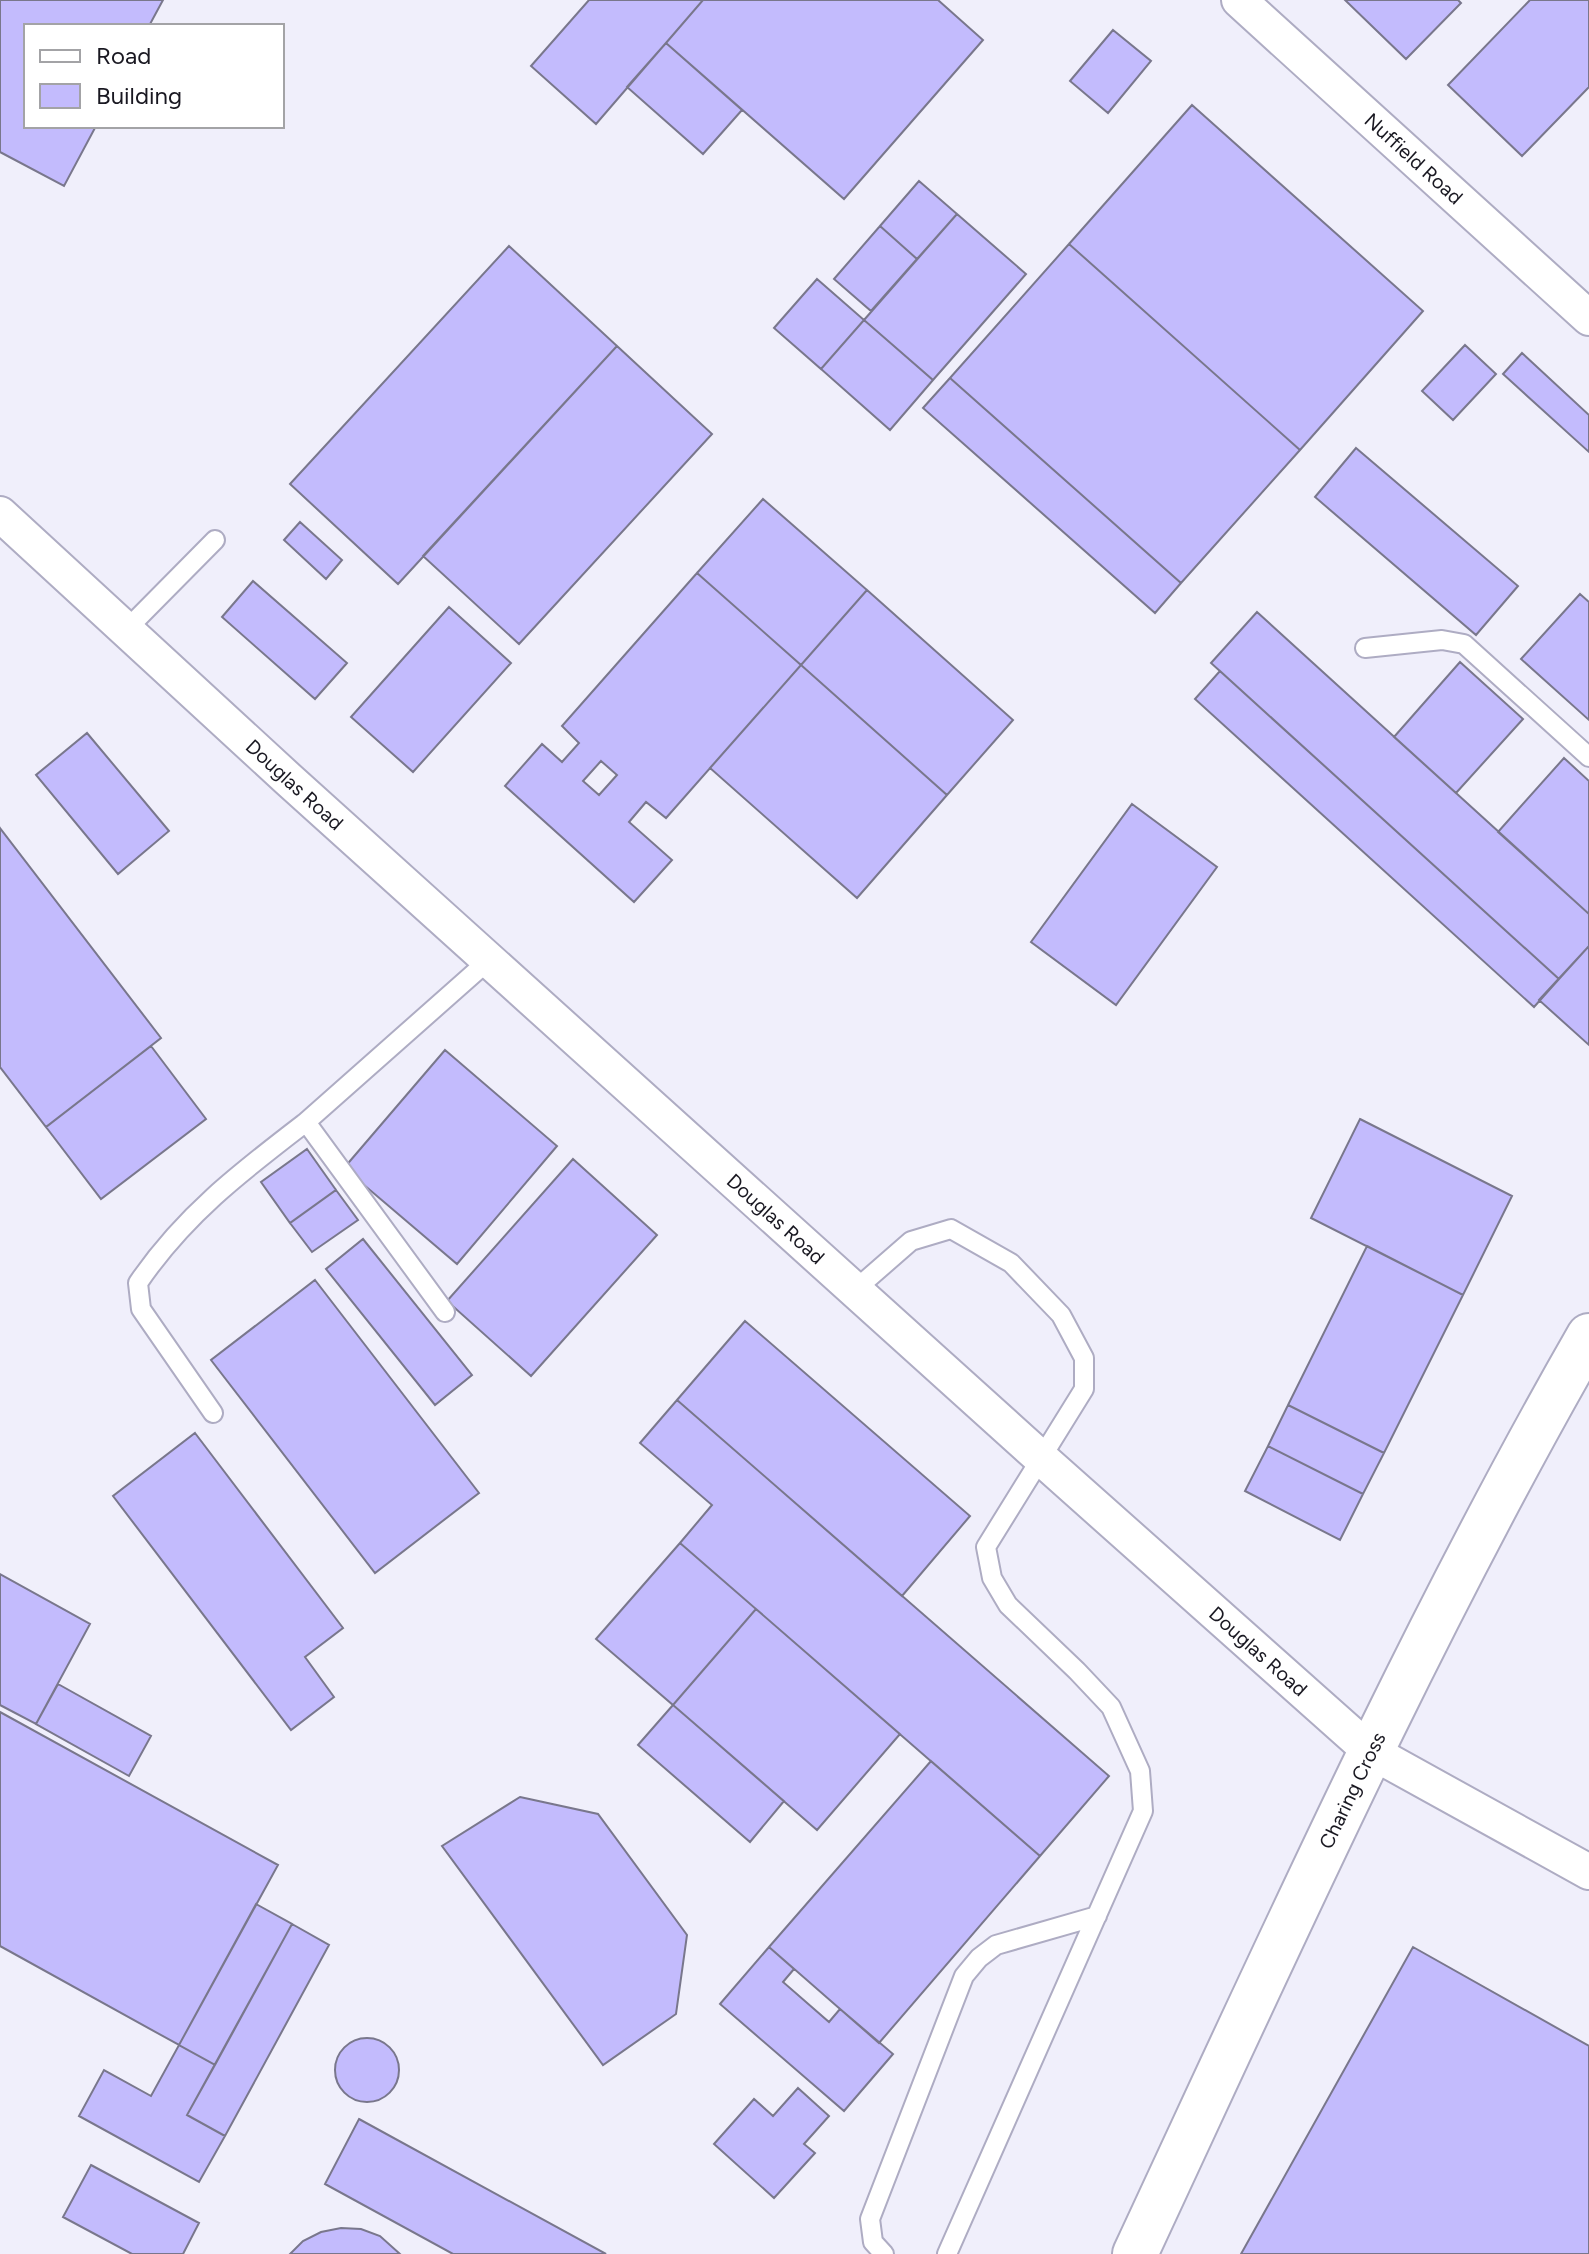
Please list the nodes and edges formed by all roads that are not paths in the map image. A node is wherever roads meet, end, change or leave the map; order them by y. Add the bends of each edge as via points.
1 (1239, 0) edge
2 (1589, 318) edge
3 (0, 514) edge
4 (215, 540) dead end
5 (126, 630) junction
6 (1365, 648) dead end
7 (1589, 757) edge
8 (489, 960) junction
9 (306, 1122) junction
10 (856, 1289) junction
11 (445, 1312) dead end
12 (1589, 1336) edge
13 (213, 1413) dead end
14 (1042, 1459) junction
15 (1370, 1751) junction
16 (1589, 1872) edge
17 (1097, 1916) junction
18 (884, 2254) edge
19 (947, 2254) edge
20 (1135, 2254) edge

1 - 2 street, Nuffield Road
3 - 5 street, Douglas Road
4 - 5 lane
5 - 8 street, Douglas Road
6 - 7 lane via 1442,640 1464,644
8 - 9 lane
8 - 10 street, Douglas Road
9 - 11 lane
9 - 13 lane via 224,1185 161,1250 138,1283 141,1309
10 - 14 street, Douglas Road
10 - 14 lane via 911,1241 951,1229 1011,1263 1061,1315 1084,1358 1084,1389
12 - 15 street, Charing Cross via 1525,1447
14 - 15 street, Douglas Road
14 - 17 lane via 986,1547 992,1578 1008,1605 1111,1707 1140,1771 1143,1811
15 - 16 street, Douglas Road
15 - 20 street, Charing Cross
17 - 18 lane via 996,1945 964,1976 870,2219 873,2242
17 - 19 lane

